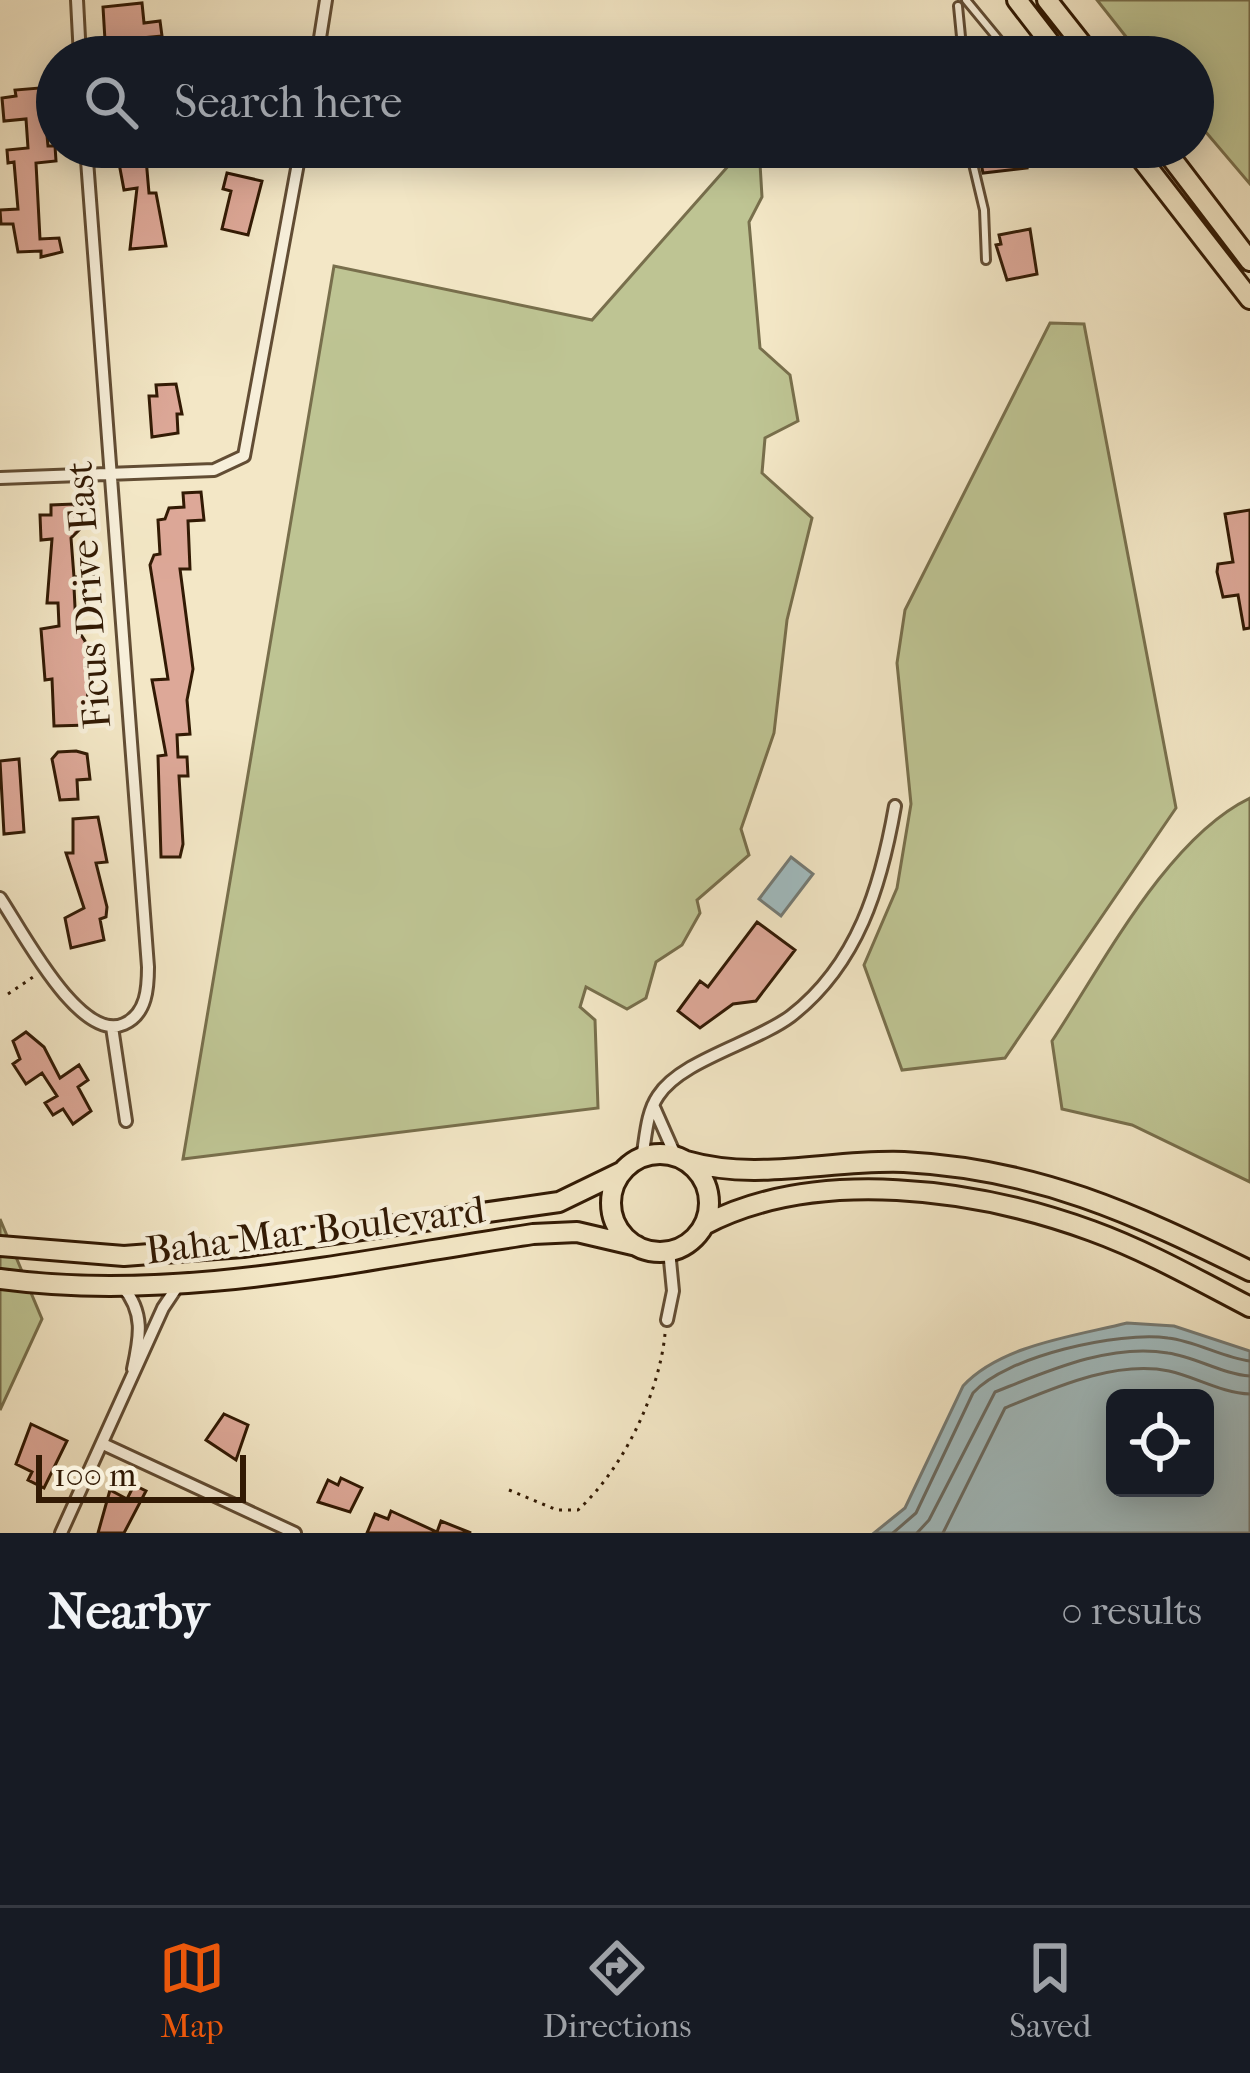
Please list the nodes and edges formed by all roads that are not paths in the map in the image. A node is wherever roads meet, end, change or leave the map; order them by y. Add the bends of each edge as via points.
1 (76, 0) edge
2 (326, 0) edge
3 (1017, 0) edge
4 (1047, 0) edge
5 (963, 2) edge
6 (946, 15) dead end
7 (79, 36) edge
8 (320, 36) edge
9 (963, 36) edge
10 (994, 36) edge
11 (1045, 36) edge
12 (1075, 36) edge
13 (87, 168) edge
14 (297, 168) edge
15 (974, 168) edge
16 (1148, 168) edge
17 (1179, 168) edge
18 (986, 260) dead end
19 (1250, 261) edge
20 (1250, 299) edge
21 (108, 474) junction
22 (0, 478) edge
23 (895, 806) dead end
24 (0, 898) edge
25 (116, 1026) junction
26 (653, 1106) junction
27 (126, 1121) dead end
28 (642, 1158) junction
29 (681, 1159) junction
30 (623, 1172) junction
31 (704, 1225) junction
32 (0, 1246) edge
33 (637, 1246) junction
34 (669, 1250) junction
35 (1250, 1271) edge
36 (0, 1279) edge
37 (179, 1285) junction
38 (122, 1286) junction
39 (1250, 1307) edge
40 (667, 1320) road end
41 (131, 1378) junction
42 (104, 1444) junction
43 (266, 1520) junction
44 (61, 1533) edge
45 (260, 1533) edge
46 (296, 1533) edge

1 - 7 street
2 - 8 street
3 - 11 main road
4 - 12 main road
5 - 6 lane
5 - 9 lane
5 - 10 lane
13 - 21 street, Ficus Drive East
14 - 21 street via 244,456 214,470
15 - 18 lane
16 - 20 main road
17 - 19 main road
21 - 22 street
21 - 25 street, Ficus Drive East via 148,967 143,1004
23 - 26 street via 871,907 821,988 754,1039 681,1073
24 - 25 street via 86,1017
25 - 27 street
26 - 28 street
26 - 29 street
28 - 29 main road
28 - 30 main road
29 - 31 main road via 707,1190
29 - 35 main road via 739,1172 905,1162 1017,1177 1112,1204
30 - 32 main road, Baha Mar Boulevard via 559,1202 243,1247 124,1256
30 - 33 main road via 613,1212
31 - 34 main road
31 - 39 main road via 749,1205 801,1196 972,1199 1113,1239
33 - 34 main road
33 - 37 main road, Baha Mar Boulevard via 577,1232 533,1234
34 - 40 street
36 - 38 main road, Baha Mar Boulevard
37 - 38 main road, Baha Mar Boulevard
37 - 41 street
38 - 41 street via 140,1323
41 - 42 street
42 - 43 street
42 - 44 street
43 - 45 street
43 - 46 street

